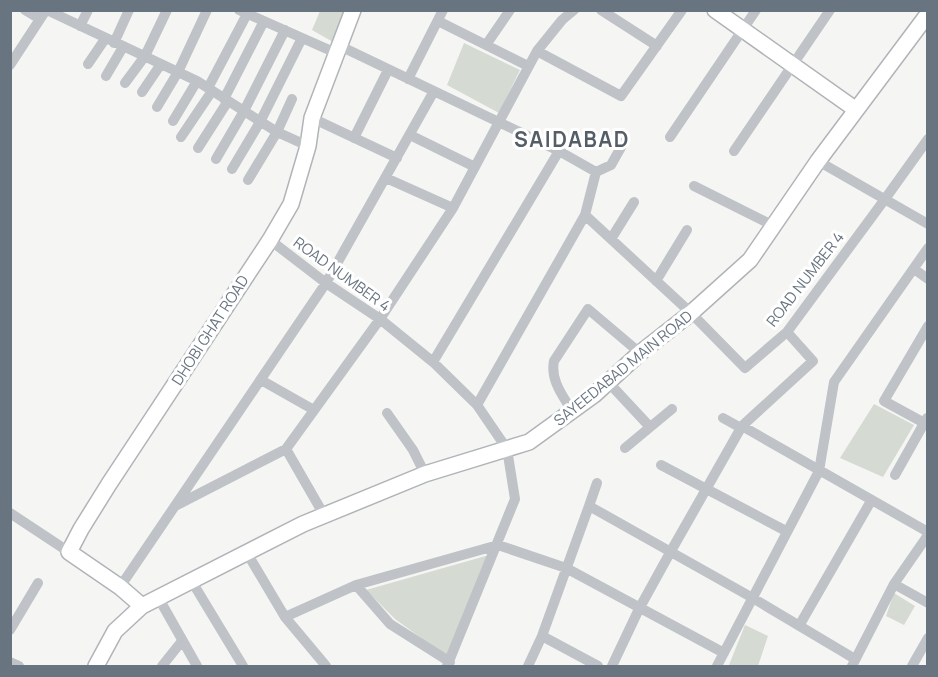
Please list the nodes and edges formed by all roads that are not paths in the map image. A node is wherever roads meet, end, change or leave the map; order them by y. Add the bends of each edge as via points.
1 (25, 10) edge
2 (88, 10) edge
3 (129, 10) edge
4 (167, 10) edge
5 (207, 10) edge
6 (353, 10) edge
7 (443, 10) edge
8 (510, 10) edge
9 (574, 10) edge
10 (601, 10) edge
11 (682, 10) edge
12 (715, 10) edge
13 (756, 10) edge
14 (830, 10) edge
15 (243, 12) edge
16 (44, 13) edge
17 (927, 16) edge
18 (264, 21) junction
19 (438, 21) junction
20 (80, 26) junction
21 (285, 30) junction
22 (743, 30) junction
23 (302, 38) junction
24 (114, 43) junction
25 (486, 45) junction
26 (657, 46) junction
27 (15, 50) edge
28 (338, 50) junction
29 (537, 51) junction
30 (145, 56) junction
31 (88, 64) dead end
32 (160, 64) junction
33 (10, 65) edge
34 (792, 65) junction
35 (528, 66) junction
36 (388, 70) junction
37 (178, 72) junction
38 (106, 76) dead end
39 (408, 79) junction
40 (197, 81) junction
41 (125, 83) dead end
42 (210, 90) junction
43 (434, 91) junction
44 (142, 92) dead end
45 (292, 99) dead end
46 (226, 100) junction
47 (157, 107) dead end
48 (855, 110) junction
49 (244, 111) junction
50 (312, 118) junction
51 (173, 121) dead end
52 (260, 122) junction
53 (498, 122) junction
54 (277, 132) junction
55 (410, 135) junction
56 (181, 137) dead end
57 (670, 137) dead end
58 (354, 138) junction
59 (927, 139) edge
60 (624, 142) dead end
61 (308, 146) junction
62 (198, 148) dead end
63 (559, 151) junction
64 (734, 151) dead end
65 (923, 153) edge
66 (397, 158) junction
67 (216, 159) dead end
68 (818, 161) junction
69 (475, 167) junction
70 (232, 169) dead end
71 (596, 172) junction
72 (386, 178) junction
73 (248, 180) dead end
74 (694, 186) dead end
75 (885, 199) junction
76 (634, 202) dead end
77 (453, 208) junction
78 (585, 215) junction
79 (927, 224) edge
80 (774, 226) junction
81 (687, 230) dead end
82 (611, 239) junction
83 (270, 240) junction
84 (927, 248) edge
85 (914, 269) junction
86 (927, 279) edge
87 (656, 281) junction
88 (326, 283) junction
89 (691, 313) junction
90 (380, 319) junction
91 (926, 331) edge
92 (787, 332) junction
93 (640, 352) junction
94 (433, 362) junction
95 (261, 380) junction
96 (609, 382) junction
97 (477, 405) junction
98 (672, 409) dead end
99 (314, 410) junction
100 (572, 411) junction
101 (387, 413) dead end
102 (723, 418) dead end
103 (926, 422) edge
104 (650, 427) junction
105 (741, 427) junction
106 (625, 448) dead end
107 (286, 449) junction
108 (507, 449) junction
109 (662, 465) dead end
110 (819, 471) junction
111 (424, 474) junction
112 (895, 475) dead end
113 (597, 483) dead end
114 (707, 489) junction
115 (871, 501) junction
116 (177, 505) junction
117 (589, 506) junction
118 (10, 513) edge
119 (324, 515) junction
120 (786, 531) junction
121 (927, 534) edge
122 (498, 545) junction
123 (671, 551) junction
124 (69, 552) junction
125 (247, 553) junction
126 (566, 568) junction
127 (191, 580) junction
128 (38, 583) dead end
129 (894, 584) junction
130 (356, 585) junction
131 (120, 587) junction
132 (158, 597) junction
133 (752, 597) junction
134 (927, 603) edge
135 (142, 606) junction
136 (639, 609) junction
137 (285, 617) junction
138 (799, 626) junction
139 (10, 630) edge
140 (542, 636) junction
141 (927, 639) edge
142 (182, 641) junction
143 (724, 653) junction
144 (10, 662) edge
145 (853, 663) edge
146 (449, 664) edge
147 (19, 666) edge
148 (96, 666) edge
149 (162, 666) edge
150 (197, 666) edge
151 (243, 666) edge
152 (326, 666) edge
153 (528, 666) edge
154 (598, 666) edge
155 (612, 666) edge
156 (719, 666) edge
157 (912, 666) edge

1 - 16 street
2 - 20 street
3 - 24 street
4 - 30 street
5 - 37 street
6 - 28 main road, DHOBI GHAT ROAD
7 - 19 street
8 - 25 street
9 - 29 street
10 - 26 street
11 - 26 street
12 - 22 main road
13 - 22 street
14 - 34 street
15 - 18 street
15 - 42 street
16 - 20 street
16 - 27 street
17 - 48 main road, SAYEEDABAD MAIN ROAD
18 - 21 street
18 - 46 street
19 - 25 street
19 - 39 street
20 - 24 street
21 - 23 street
21 - 49 street
22 - 34 main road
22 - 57 street
23 - 28 street
23 - 52 street
24 - 30 street
24 - 31 street
24 - 38 street
25 - 35 street
26 - 29 street via 621,96
27 - 33 street
28 - 36 street
28 - 50 main road, DHOBI GHAT ROAD
29 - 35 street
30 - 32 street
30 - 41 street
32 - 37 street
32 - 44 street
34 - 48 main road
34 - 64 street
35 - 53 street
36 - 39 street
36 - 58 street
37 - 40 street
37 - 47 street
39 - 43 street
40 - 42 street
40 - 51 street
42 - 46 street
42 - 56 street
43 - 53 street
43 - 55 street
45 - 54 street
46 - 49 street
46 - 62 street
48 - 68 main road, SAYEEDABAD MAIN ROAD
49 - 52 street
49 - 67 street
50 - 58 street
50 - 61 main road, DHOBI GHAT ROAD
52 - 54 street
52 - 70 street
53 - 63 street
53 - 69 street
54 - 61 street
54 - 73 street
55 - 66 street
55 - 69 street
58 - 66 street
59 - 65 street, ROAD NUMBER 4
60 - 71 street via 611,165
61 - 83 main road, DHOBI GHAT ROAD via 291,204
63 - 71 street
63 - 94 street
65 - 75 street, ROAD NUMBER 4
66 - 72 street
68 - 75 street
68 - 80 main road, SAYEEDABAD MAIN ROAD
69 - 77 street
71 - 78 street
72 - 77 street
72 - 88 street
74 - 80 street
75 - 79 street
75 - 92 street, ROAD NUMBER 4
76 - 82 street
77 - 90 street
78 - 82 street, ROAD NUMBER 4
78 - 97 street
80 - 89 main road, SAYEEDABAD MAIN ROAD via 750,260
81 - 87 street
82 - 87 street, ROAD NUMBER 4
83 - 88 street, ROAD NUMBER 4
83 - 124 main road, DHOBI GHAT ROAD via 109,484
84 - 85 street
85 - 86 street
85 - 110 street via 834,382
87 - 89 street, ROAD NUMBER 4
88 - 90 street, ROAD NUMBER 4
88 - 95 street
89 - 92 street, ROAD NUMBER 4 via 745,368
89 - 93 main road, SAYEEDABAD MAIN ROAD
90 - 94 street, ROAD NUMBER 4
90 - 99 street
91 - 103 street via 884,401
92 - 105 street via 813,361
93 - 96 main road, SAYEEDABAD MAIN ROAD
93 - 100 street via 588,309 554,361 555,381
94 - 97 street, ROAD NUMBER 4
95 - 99 street
95 - 116 street
96 - 100 main road, SAYEEDABAD MAIN ROAD
96 - 104 street
97 - 108 street, ROAD NUMBER 4
98 - 104 street
99 - 107 street
100 - 108 main road, SAYEEDABAD MAIN ROAD via 530,442
101 - 111 street via 413,450
102 - 105 street
103 - 112 street
104 - 106 street
105 - 110 street
105 - 114 street
107 - 116 street
107 - 119 street
108 - 111 main road, SAYEEDABAD MAIN ROAD
108 - 122 street, ROAD NUMBER 4 via 515,499
109 - 114 street
110 - 115 street
110 - 120 street
111 - 119 main road, SAYEEDABAD MAIN ROAD
113 - 117 street
114 - 120 street
114 - 123 street
115 - 121 street
115 - 138 street
116 - 131 street
117 - 123 street
117 - 126 street
118 - 124 street
119 - 125 main road, SAYEEDABAD MAIN ROAD
120 - 133 street
121 - 129 street
122 - 126 street
122 - 130 street
122 - 146 street, ROAD NUMBER 4
123 - 133 street
123 - 136 street
124 - 131 main road
125 - 127 main road, SAYEEDABAD MAIN ROAD
125 - 137 street
126 - 136 street
126 - 140 street
127 - 132 main road, SAYEEDABAD MAIN ROAD
127 - 151 street
128 - 139 street
129 - 134 street
129 - 145 street
130 - 137 street
130 - 146 street via 390,624
131 - 135 main road
132 - 135 main road, SAYEEDABAD MAIN ROAD
132 - 142 street
133 - 138 street
133 - 143 street
135 - 148 main road, SAYEEDABAD MAIN ROAD via 115,631
136 - 143 street
136 - 155 street
137 - 152 street
138 - 145 street
140 - 153 street
140 - 154 street
141 - 157 street
142 - 149 street
142 - 150 street
143 - 156 street
144 - 147 street

